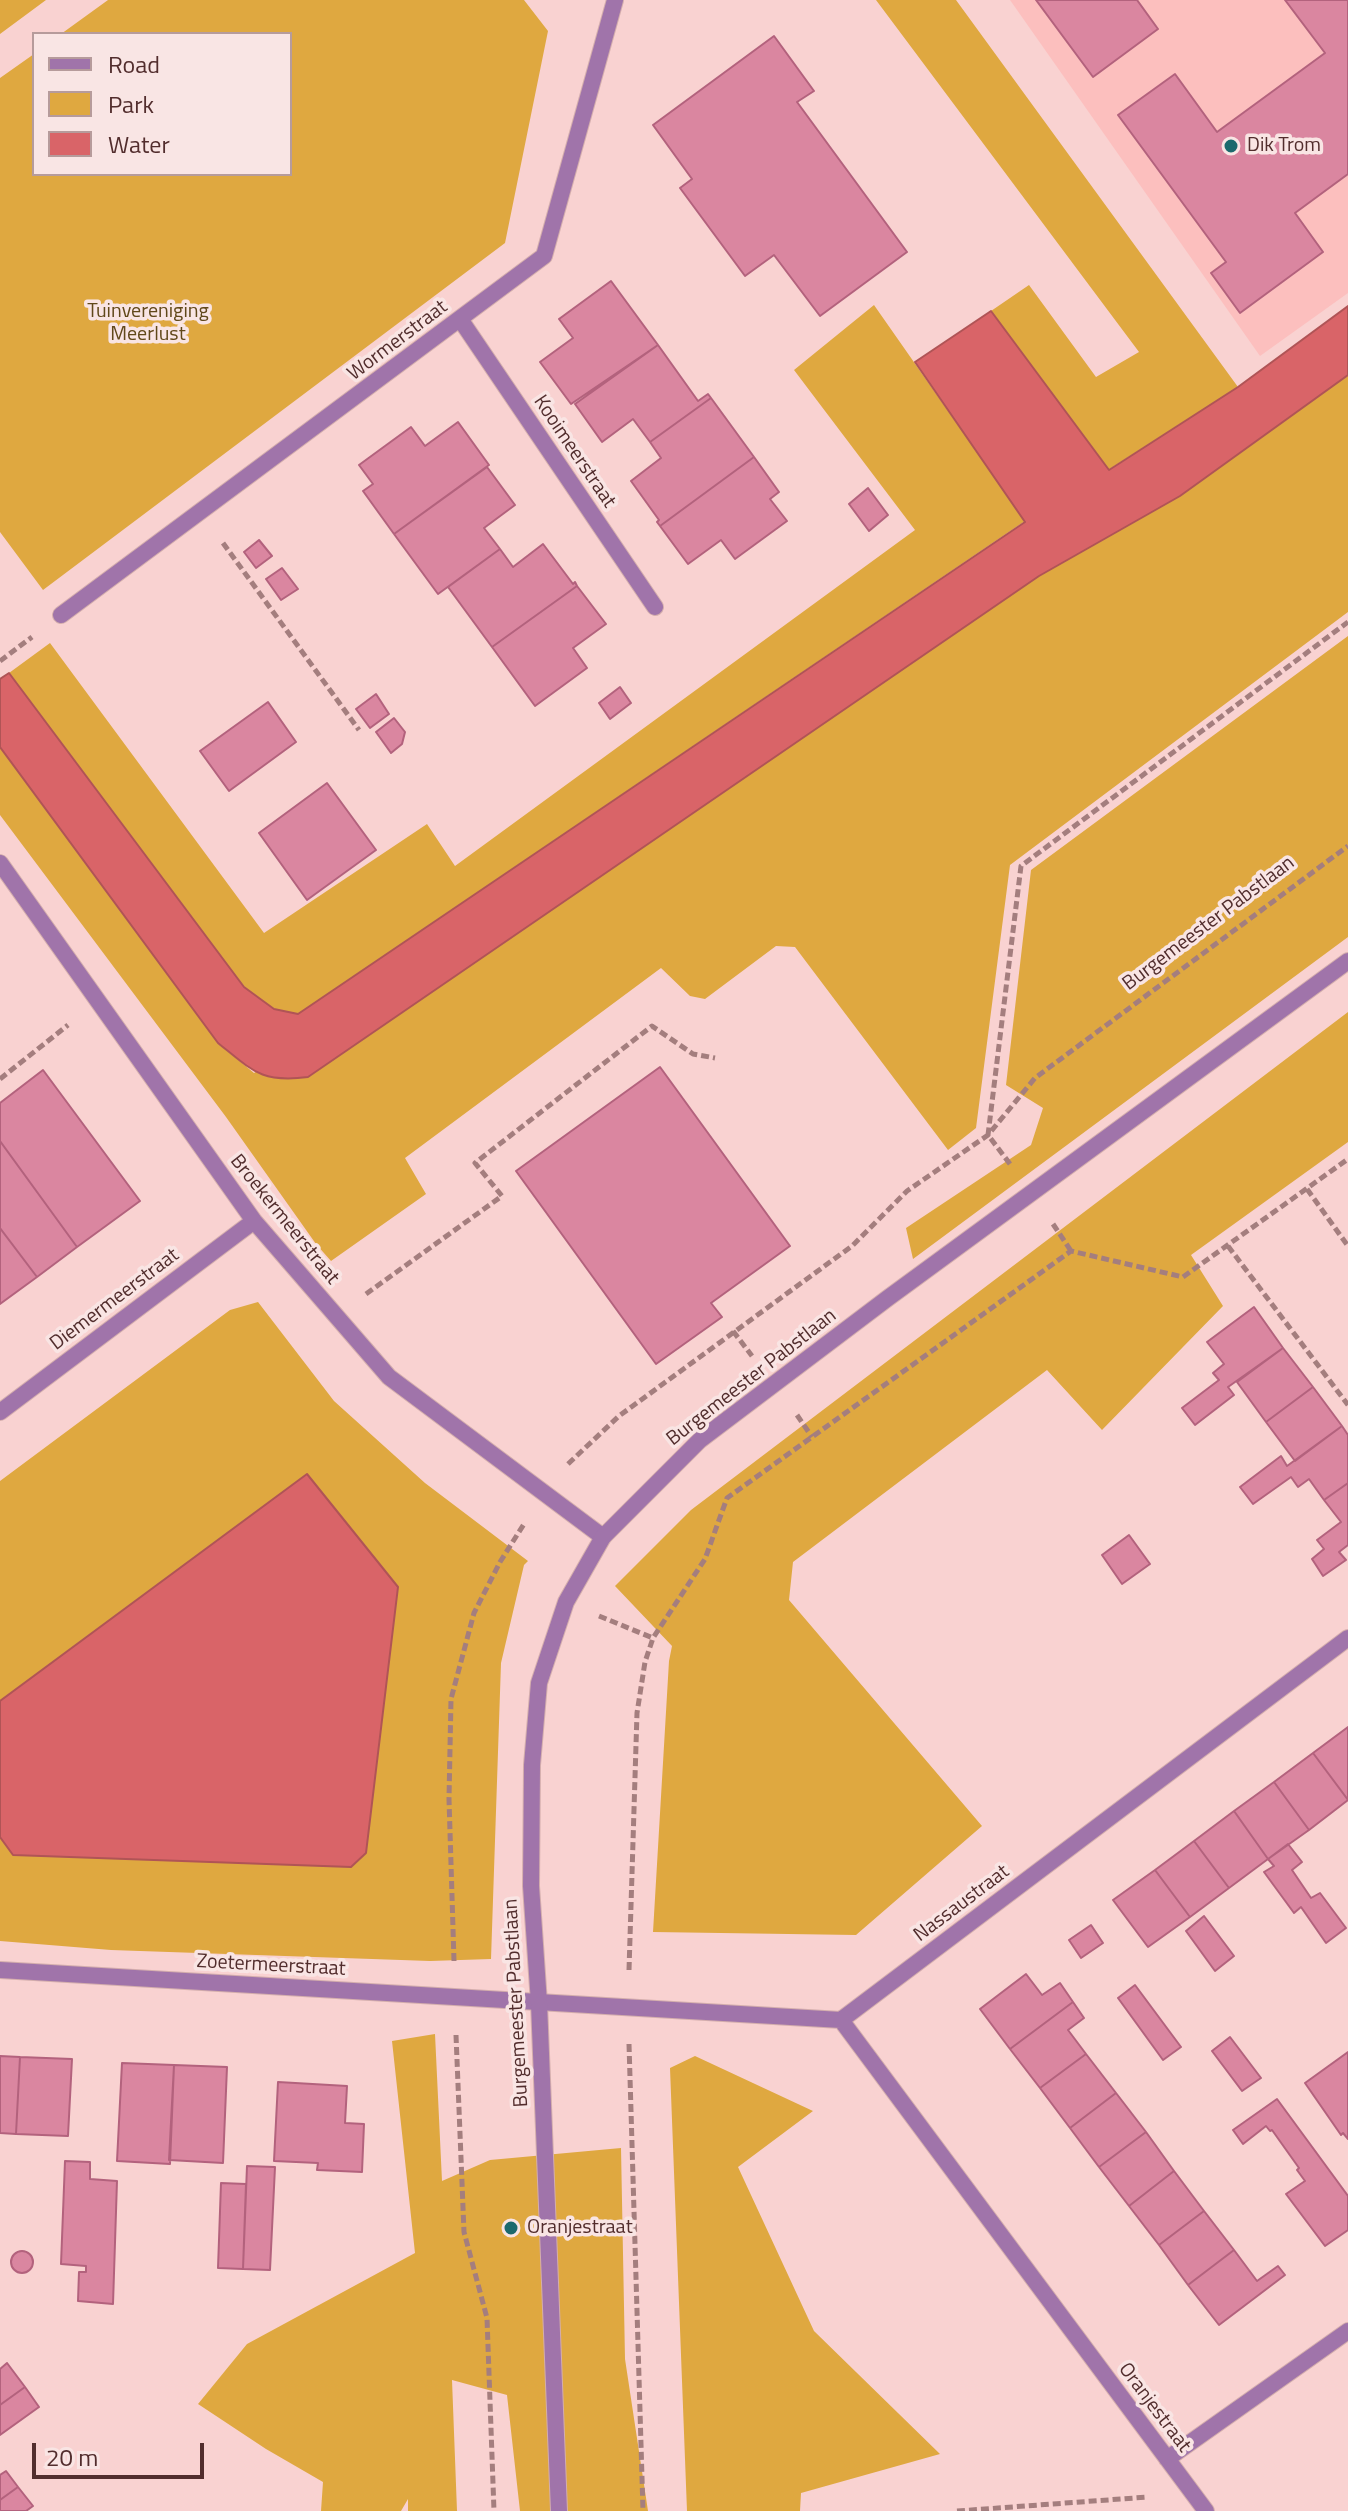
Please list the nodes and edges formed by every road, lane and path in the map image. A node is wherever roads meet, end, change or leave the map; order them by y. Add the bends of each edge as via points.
1 (615, 0) edge
2 (460, 319) junction
3 (200, 512) junction
4 (655, 607) dead end
5 (61, 615) dead end
6 (1348, 622) edge
7 (359, 730) dead end
8 (1348, 846) edge
9 (0, 863) edge
10 (1348, 961) edge
11 (98, 1002) junction
12 (715, 1058) dead end
13 (0, 1079) edge
14 (988, 1135) junction
15 (1348, 1159) edge
16 (1307, 1189) junction
17 (254, 1221) junction
18 (1228, 1246) junction
19 (1348, 1246) edge
20 (336, 1316) junction
21 (1348, 1405) edge
22 (0, 1412) edge
23 (543, 1494) junction
24 (603, 1537) junction
25 (566, 1602) junction
26 (653, 1638) junction
27 (1348, 1638) edge
28 (0, 1970) edge
29 (539, 2003) junction
30 (628, 2008) junction
31 (841, 2020) junction
32 (1348, 2331) edge
33 (1167, 2459) junction
34 (1193, 2494) junction
35 (559, 2511) edge
36 (643, 2511) edge
37 (957, 2511) edge
38 (1206, 2511) edge

1 - 2 street, Wormerstraat via 544,256
2 - 3 street, Wormerstraat
2 - 4 street, Kooimeerstraat
3 - 5 street, Wormerstraat
3 - 7 path
6 - 14 path via 1021,866
8 - 14 path, Burgemeester Pabstlaan via 1035,1078
9 - 11 street, Broekermeerstraat
10 - 24 street, Burgemeester Pabstlaan via 700,1440
11 - 13 path
11 - 17 street, Broekermeerstraat
12 - 20 path via 693,1054 652,1026 475,1163 502,1196
14 - 23 path, Burgemeester Pabstlaan via 907,1191 852,1246 619,1416 578,1452
15 - 16 path
16 - 18 path
16 - 19 path
17 - 20 street, Broekermeerstraat
17 - 22 street, Diemermeerstraat
18 - 21 path
18 - 26 path via 1183,1277 1071,1251 727,1498 705,1559
20 - 23 street, Broekermeerstraat via 389,1377
23 - 24 street, Broekermeerstraat
24 - 25 street, Burgemeester Pabstlaan
25 - 26 path
25 - 29 street, Burgemeester Pabstlaan via 539,1683 532,1765 531,1886
26 - 30 path via 637,1713
27 - 31 street, Nassaustraat
28 - 29 street, Zoetermeerstraat
29 - 30 street
29 - 35 street, Burgemeester Pabstlaan
30 - 31 street
30 - 36 path
31 - 33 street, Oranjestraat
32 - 33 street
33 - 34 street, Oranjestraat
34 - 37 path
34 - 38 street, Oranjestraat

